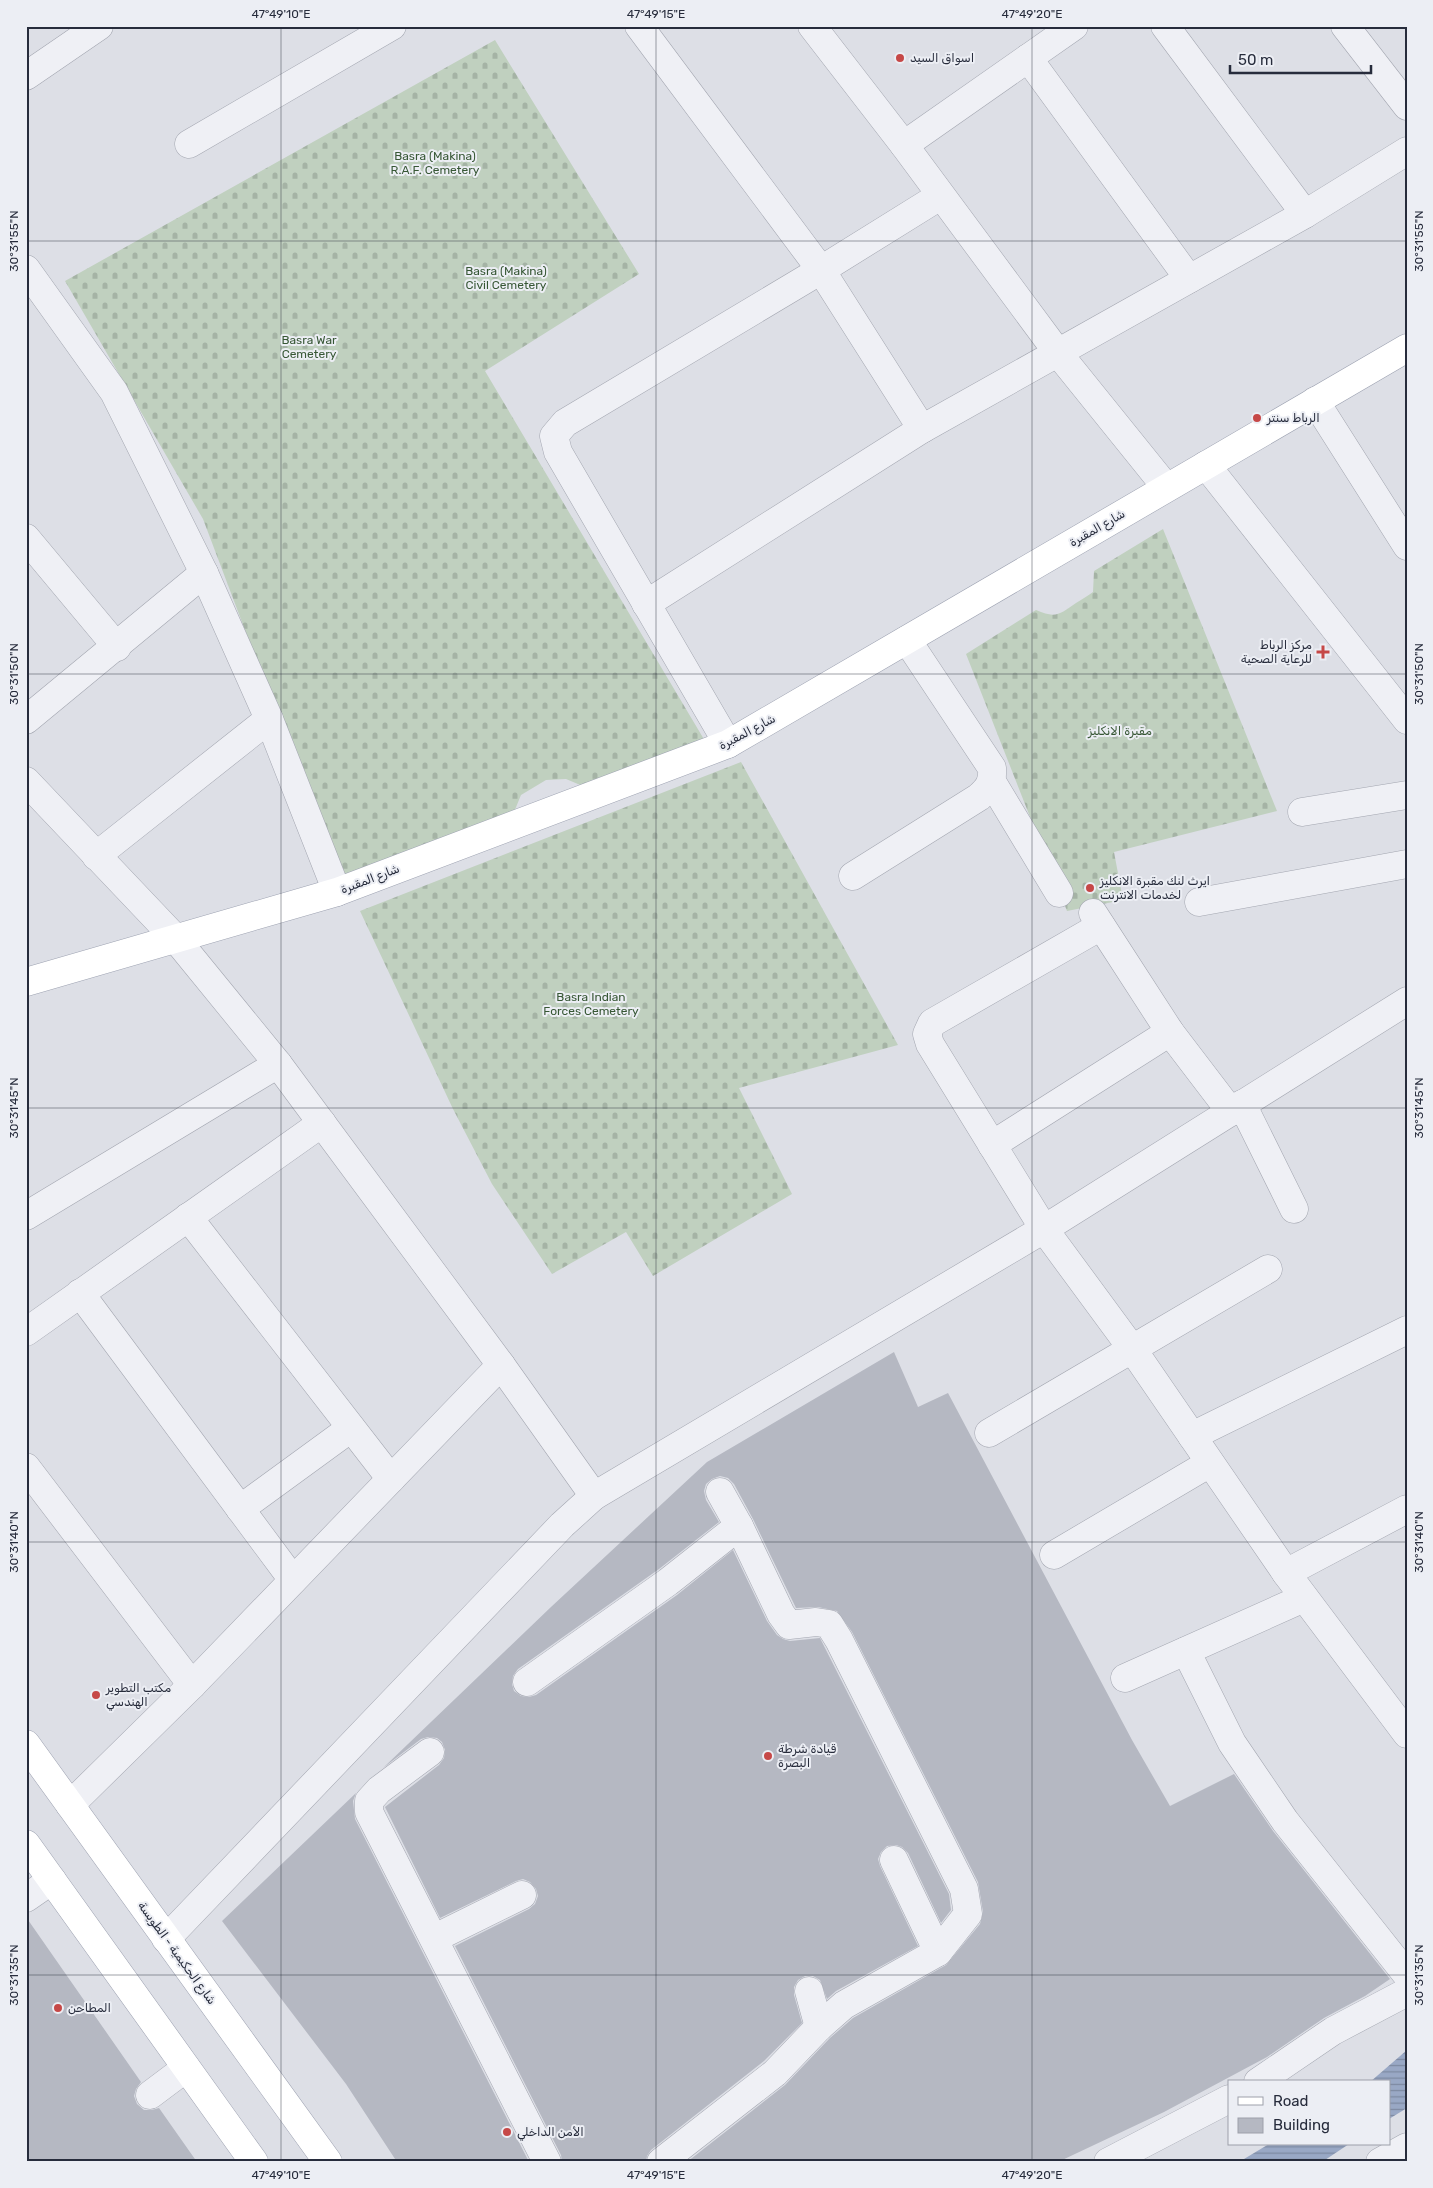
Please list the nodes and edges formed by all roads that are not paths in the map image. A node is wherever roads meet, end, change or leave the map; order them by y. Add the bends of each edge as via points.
1 (99, 26) edge
2 (392, 26) edge
3 (639, 26) edge
4 (812, 26) edge
5 (1074, 26) edge
6 (1165, 26) edge
7 (1345, 26) edge
8 (1028, 58) junction
9 (26, 76) edge
10 (1407, 106) edge
11 (189, 144) dead end
12 (904, 145) junction
13 (1407, 151) edge
14 (940, 196) junction
15 (1305, 214) junction
16 (26, 269) edge
17 (821, 270) junction
18 (1189, 279) junction
19 (1058, 353) junction
20 (1405, 353) edge
21 (1315, 401) junction
22 (922, 429) junction
23 (1206, 465) junction
24 (1166, 488) junction
25 (26, 538) edge
26 (1407, 546) edge
27 (204, 573) junction
28 (646, 604) junction
29 (907, 640) junction
30 (117, 647) junction
31 (269, 719) junction
32 (26, 720) edge
33 (1407, 720) edge
34 (728, 744) junction
35 (26, 781) edge
36 (992, 782) junction
37 (1407, 795) edge
38 (1302, 812) dead end
39 (96, 856) junction
40 (1407, 864) edge
41 (853, 876) dead end
42 (337, 892) junction
43 (1059, 893) dead end
44 (1200, 902) dead end
45 (176, 939) junction
46 (26, 982) edge
47 (1407, 1001) edge
48 (1170, 1032) junction
49 (278, 1064) junction
50 (1237, 1108) junction
51 (322, 1122) junction
52 (992, 1145) junction
53 (1294, 1209) dead end
54 (26, 1216) edge
55 (188, 1218) junction
56 (1044, 1229) junction
57 (1268, 1269) dead end
58 (80, 1293) junction
59 (1407, 1330) edge
60 (26, 1332) edge
61 (1133, 1350) junction
62 (501, 1366) junction
63 (351, 1428) junction
64 (989, 1433) dead end
65 (1192, 1436) junction
66 (1210, 1462) junction
67 (26, 1467) edge
68 (391, 1479) junction
69 (720, 1492) dead end
70 (594, 1496) junction
71 (240, 1509) junction
72 (1407, 1509) edge
73 (739, 1526) junction
74 (1054, 1555) dead end
75 (1286, 1573) junction
76 (293, 1580) junction
77 (1304, 1598) junction
78 (1186, 1651) junction
79 (1125, 1678) dead end
80 (527, 1682) dead end
81 (192, 1684) junction
82 (1407, 1734) edge
83 (26, 1744) edge
84 (430, 1752) dead end
85 (70, 1805) junction
86 (26, 1844) edge
87 (894, 1860) dead end
88 (52, 1880) junction
89 (522, 1895) dead end
90 (26, 1898) edge
91 (435, 1938) junction
92 (166, 1939) junction
93 (938, 1952) junction
94 (1407, 1976) edge
95 (809, 1991) dead end
96 (1407, 1992) edge
97 (819, 2027) junction
98 (186, 2068) junction
99 (1261, 2080) edge
100 (150, 2095) dead end
101 (1228, 2100) edge
102 (1407, 2147) edge
103 (254, 2162) edge
104 (328, 2162) edge
105 (547, 2162) edge
106 (661, 2162) edge
107 (1108, 2162) edge
108 (1380, 2162) edge

1 - 9 street
2 - 11 street
3 - 17 street
4 - 12 street
5 - 8 street
6 - 15 street
7 - 10 street
8 - 12 street
8 - 18 street
12 - 14 street
13 - 15 street
14 - 17 street
14 - 19 street
15 - 18 street
16 - 27 street via 114,392
17 - 22 street
17 - 28 street via 565,424 554,436 558,452
18 - 19 street
19 - 22 street
19 - 24 street
20 - 21 main road, شارع المقبرة
21 - 23 main road, شارع المقبرة
21 - 26 street
22 - 28 street
23 - 24 main road, شارع المقبرة
23 - 33 street
24 - 29 main road, شارع المقبرة
25 - 30 street
27 - 30 street
27 - 31 street
28 - 34 street
29 - 34 main road, شارع المقبرة
29 - 36 street via 992,768
30 - 32 street
31 - 39 street
31 - 42 street
34 - 42 main road, شارع المقبرة
35 - 39 street
36 - 41 street via 979,797
36 - 43 street
37 - 38 street
39 - 45 street
40 - 44 street
42 - 45 main road, شارع المقبرة
45 - 46 main road, شارع المقبرة
45 - 49 street
47 - 50 street
48 - 50 street
48 - 52 street
48 - 52 street via 1097,920 932,1023 927,1034 930,1044
49 - 51 street
49 - 54 street
50 - 53 street
50 - 56 street
51 - 55 street
51 - 62 street
52 - 56 street
55 - 58 street
55 - 63 street
56 - 61 street
56 - 70 street
57 - 61 street
58 - 60 street
58 - 71 street
59 - 65 street
61 - 64 street
61 - 65 street
62 - 68 street
62 - 70 street
63 - 68 street
63 - 71 street
65 - 66 street
66 - 74 street
66 - 75 street
67 - 81 street
68 - 76 street
69 - 73 street
70 - 92 street via 562,1525
71 - 76 street
72 - 75 street
73 - 80 street via 668,1582
73 - 93 street via 789,1625 829,1624 840,1640 964,1889 968,1914
75 - 77 street
76 - 81 street
77 - 78 street
77 - 82 street
78 - 79 street
78 - 94 street via 1232,1743 1285,1821
81 - 85 street
83 - 85 main road, شارع الحكيمية - الطويسة
84 - 91 street via 379,1790 369,1801 369,1812
85 - 92 main road, شارع الحكيمية - الطويسة
86 - 88 main road
87 - 93 street
88 - 90 street
88 - 98 main road
89 - 91 street
91 - 105 street
92 - 104 main road, شارع الحكيمية - الطويسة
93 - 97 street via 844,2005
95 - 97 street
96 - 99 street via 1333,2030
97 - 106 street via 775,2073
98 - 100 street
98 - 103 main road
101 - 107 street
102 - 108 street

